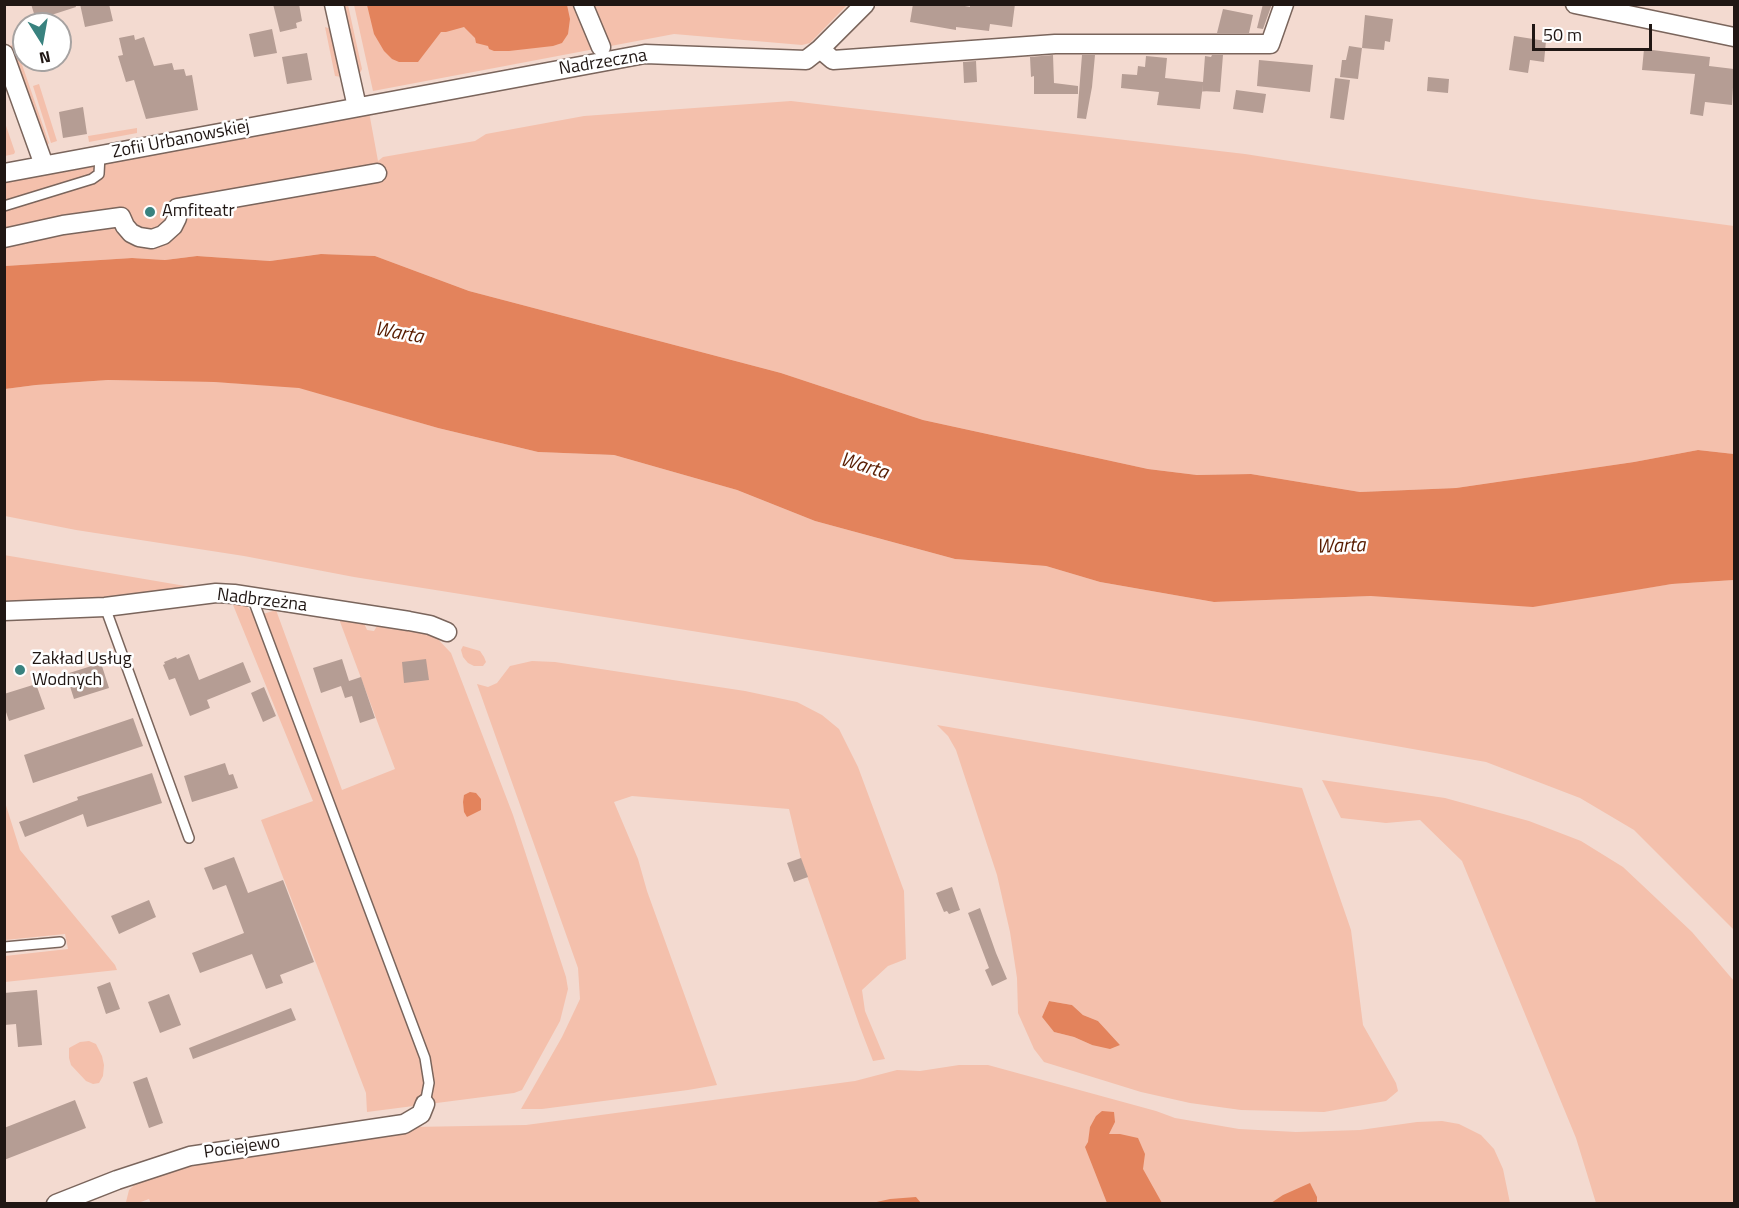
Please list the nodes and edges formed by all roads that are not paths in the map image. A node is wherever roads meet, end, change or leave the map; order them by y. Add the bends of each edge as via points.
1 (334, 4) edge
2 (583, 4) edge
3 (865, 4) edge
4 (1284, 4) edge
5 (1575, 4) edge
6 (1734, 37) edge
7 (601, 47) dead end
8 (820, 50) junction
9 (4, 54) edge
10 (357, 107) junction
11 (100, 155) junction
12 (44, 165) junction
13 (4, 173) edge
14 (377, 173) dead end
15 (4, 206) edge
16 (4, 238) edge
17 (252, 597) junction
18 (105, 607) junction
19 (4, 611) edge
20 (447, 632) dead end
21 (189, 838) dead end
22 (60, 942) dead end
23 (4, 947) edge
24 (425, 1104) joint
25 (56, 1203) edge

1 - 10 street
2 - 7 street
3 - 8 street, Nadrzeczna
4 - 8 street via 1270,44 1055,44 833,60
5 - 6 street
8 - 10 street, Nadrzeczna via 806,60 645,54
9 - 12 street
10 - 11 street, Zofii Urbanowskiej
11 - 12 street, Zofii Urbanowskiej
11 - 15 lane via 99,174 92,179
12 - 13 street, Zofii Urbanowskiej
14 - 16 street via 177,208 173,226 163,236 152,239 131,233 121,217
17 - 18 street, Nadbrzeżna via 216,593
17 - 20 street, Nadbrzeżna via 409,621
17 - 24 lane via 425,1058 429,1083
18 - 19 street, Nadbrzeżna
18 - 21 lane
22 - 23 lane
24 - 25 street, Pociejewo via 421,1114 404,1124 190,1156

